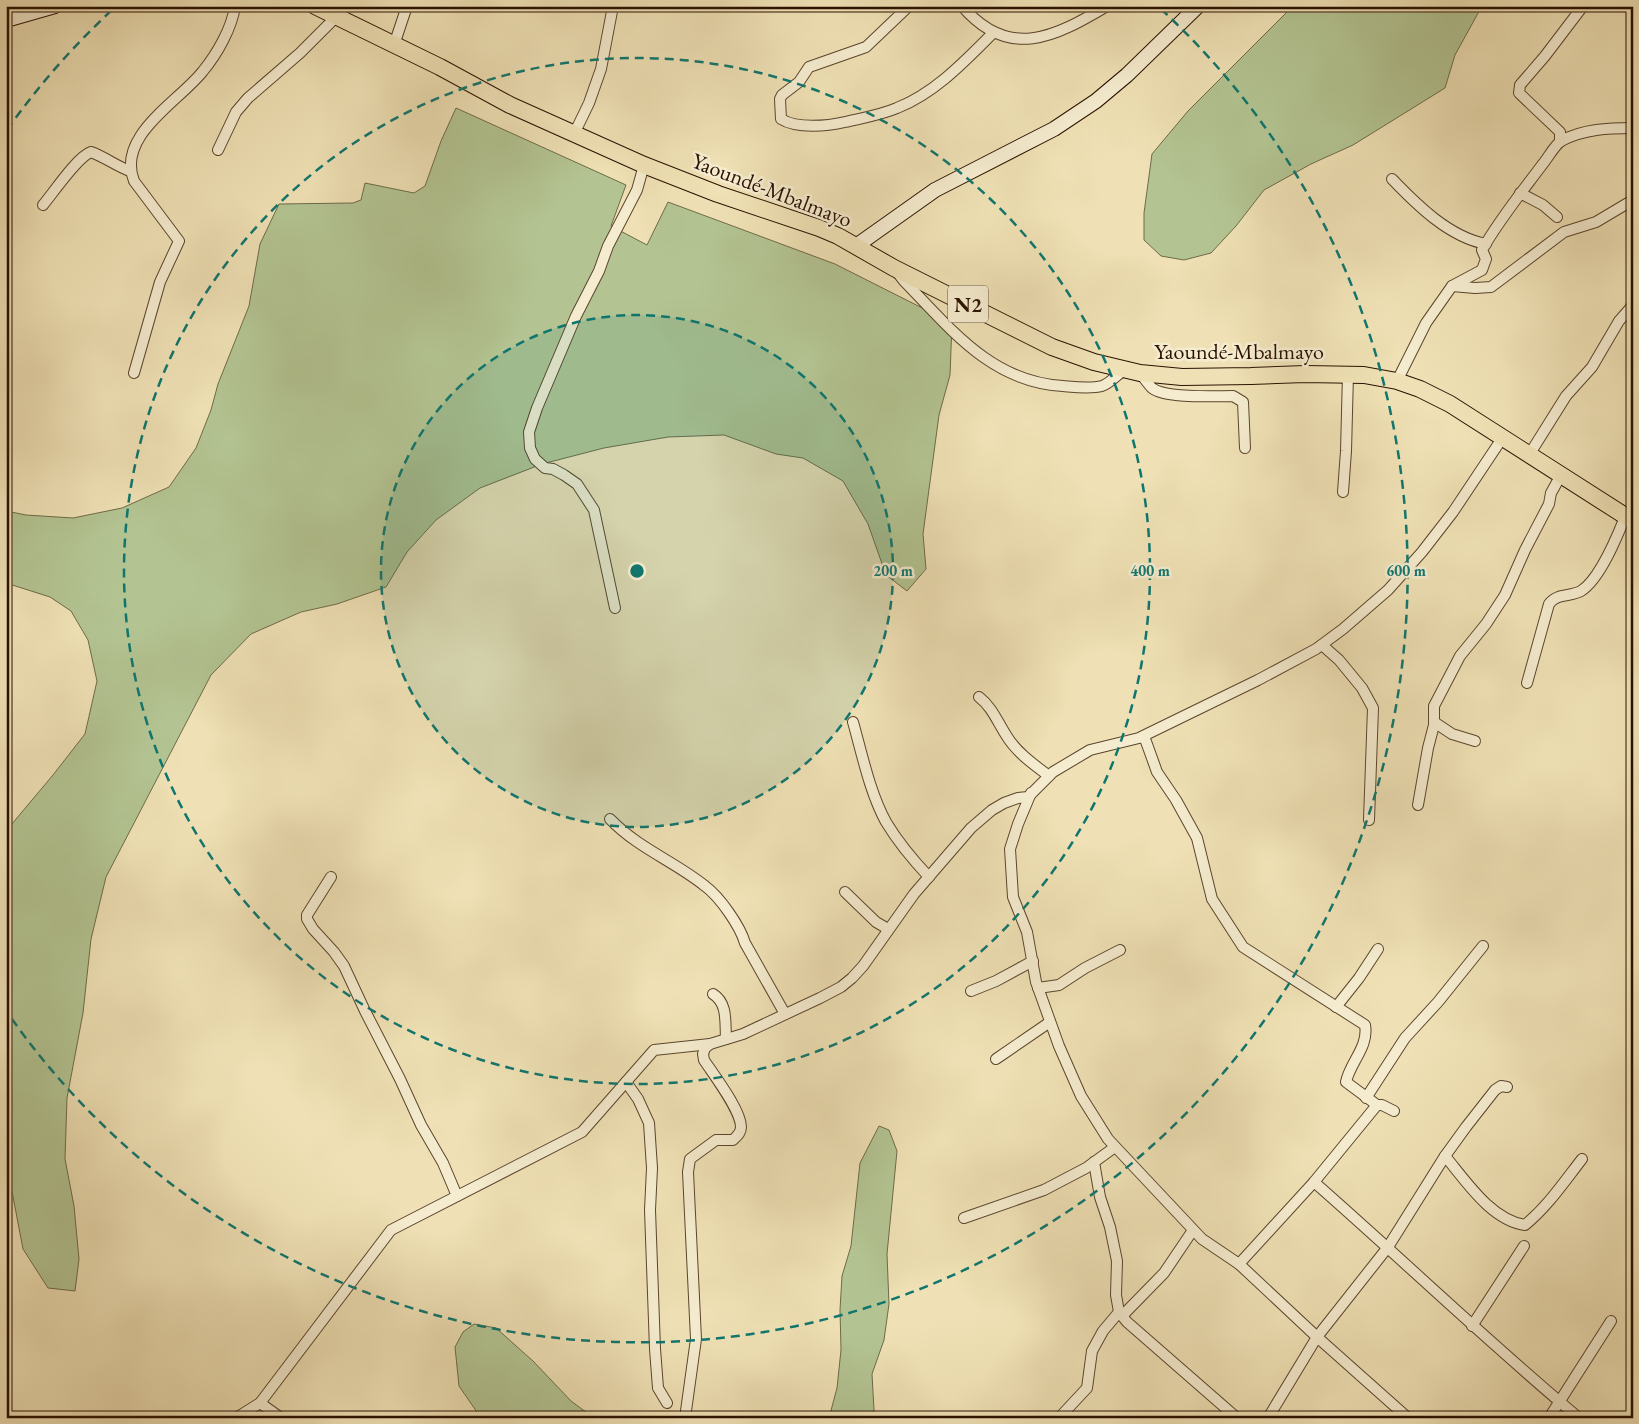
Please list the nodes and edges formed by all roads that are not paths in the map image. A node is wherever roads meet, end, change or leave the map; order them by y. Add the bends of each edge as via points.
1 (55, 6) edge
2 (235, 6) edge
3 (407, 6) edge
4 (612, 6) edge
5 (909, 6) edge
6 (962, 6) edge
7 (1107, 6) edge
8 (1198, 6) edge
9 (1584, 6) edge
10 (325, 10) edge
11 (6, 20) edge
12 (993, 33) junction
13 (394, 45) junction
14 (1633, 128) edge
15 (574, 134) junction
16 (1560, 142) junction
17 (218, 150) dead end
18 (644, 165) junction
19 (130, 171) junction
20 (1392, 179) dead end
21 (1520, 193) junction
22 (1633, 200) edge
23 (43, 205) dead end
24 (1557, 217) dead end
25 (1486, 244) junction
26 (856, 246) junction
27 (894, 268) junction
28 (1452, 286) junction
29 (1633, 305) edge
30 (1124, 370) junction
31 (134, 373) dead end
32 (1140, 373) junction
33 (1348, 374) junction
34 (1396, 381) junction
35 (1503, 437) junction
36 (1245, 448) dead end
37 (1529, 455) junction
38 (1561, 475) junction
39 (1343, 492) dead end
40 (1629, 519) edge
41 (615, 608) dead end
42 (1322, 645) junction
43 (1527, 683) dead end
44 (979, 697) dead end
45 (852, 722) dead end
46 (1434, 722) junction
47 (1144, 736) junction
48 (1475, 741) dead end
49 (1048, 776) junction
50 (1031, 793) junction
51 (1418, 805) dead end
52 (610, 819) dead end
53 (1369, 820) dead end
54 (331, 877) dead end
55 (929, 877) junction
56 (845, 892) dead end
57 (888, 929) junction
58 (1483, 946) dead end
59 (1378, 949) dead end
60 (1120, 950) dead end
61 (1033, 961) junction
62 (1038, 988) junction
63 (971, 991) dead end
64 (713, 994) dead end
65 (1336, 1007) junction
66 (786, 1014) junction
67 (1050, 1022) junction
68 (726, 1039) junction
69 (710, 1044) junction
70 (996, 1059) dead end
71 (626, 1082) junction
72 (1507, 1087) dead end
73 (1366, 1098) junction
74 (1377, 1105) junction
75 (1394, 1111) dead end
76 (1115, 1147) junction
77 (1445, 1156) junction
78 (1582, 1158) dead end
79 (1094, 1162) junction
80 (1314, 1182) junction
81 (457, 1196) junction
82 (964, 1218) dead end
83 (1193, 1230) junction
84 (1524, 1246) dead end
85 (1388, 1247) junction
86 (1239, 1264) junction
87 (1120, 1314) junction
88 (1612, 1321) dead end
89 (1472, 1326) junction
90 (1317, 1337) junction
91 (1559, 1401) junction
92 (260, 1403) junction
93 (667, 1403) dead end
94 (236, 1418) edge
95 (281, 1418) edge
96 (685, 1418) edge
97 (1059, 1418) edge
98 (1237, 1418) edge
99 (1268, 1418) edge
100 (1408, 1418) edge
101 (1549, 1418) edge
102 (1579, 1418) edge

1 - 11 main road
2 - 19 street via 234,17 204,71 144,130 130,162
3 - 13 street
4 - 15 street via 601,69
5 - 12 street via 866,48 809,67 799,82 780,99 781,120 833,125 896,108 943,80
6 - 12 street
7 - 12 street via 1053,35 1014,38
8 - 26 main road via 1096,101 1054,129 935,190
9 - 16 street via 1520,85 1519,93 1560,132
10 - 13 highway, Yaoundé-Mbalmayo / N2
10 - 17 street via 300,53 236,112
13 - 15 highway, Yaoundé-Mbalmayo / N2
14 - 16 street via 1587,131
15 - 18 highway, Yaoundé-Mbalmayo / N2
16 - 21 street
18 - 26 highway, Yaoundé-Mbalmayo / N2 via 818,228
18 - 41 street via 636,190 576,316 529,432 535,459 545,468 553,469 577,484 594,510
19 - 23 street via 91,152
19 - 31 street via 179,241 160,282
20 - 25 street via 1446,226 1464,237
21 - 24 street
21 - 25 street
22 - 28 street via 1596,222 1564,232 1491,288
25 - 28 street via 1482,250 1486,260 1482,270
26 - 27 highway, Yaoundé-Mbalmayo / N2
27 - 30 highway, Yaoundé-Mbalmayo / N2 via 1052,347
27 - 30 street via 966,344 987,361 1019,376 1053,386 1103,386
28 - 34 street via 1426,323
29 - 37 street via 1619,321 1592,366 1566,396
30 - 32 highway, Yaoundé-Mbalmayo / N2
32 - 33 highway, Yaoundé-Mbalmayo / N2 via 1182,377
32 - 36 street via 1157,391 1238,398 1243,402
33 - 34 highway, Yaoundé-Mbalmayo / N2
33 - 39 street
34 - 35 highway, Yaoundé-Mbalmayo / N2 via 1450,404
35 - 37 highway, Yaoundé-Mbalmayo / N2
35 - 42 street via 1422,552 1388,590
37 - 38 highway, Yaoundé-Mbalmayo / N2
38 - 40 highway, Yaoundé-Mbalmayo / N2
38 - 46 street via 1505,595 1460,656 1434,706
40 - 43 street via 1590,582 1570,595 1556,597 1549,604
42 - 47 street
42 - 53 street via 1362,688 1373,708
44 - 49 street via 987,703 1015,748
45 - 55 street via 886,821
46 - 48 street via 1452,734
46 - 51 street
47 - 49 street via 1090,750
47 - 65 street via 1157,772 1197,838 1212,899 1243,947
49 - 50 street
50 - 55 street via 992,810 971,828
50 - 61 street via 1010,849 1013,897 1028,932
52 - 66 street via 633,840 715,896 742,932 745,943
54 - 81 street via 307,919 344,966
55 - 57 street
56 - 57 street via 876,922
57 - 66 street via 864,966 852,978 841,987
58 - 73 street via 1405,1038
59 - 65 street
60 - 62 street via 1058,986
61 - 62 street
61 - 63 street
62 - 67 street
64 - 68 street via 723,1003
65 - 73 street via 1365,1025 1362,1047 1346,1082
66 - 68 street
67 - 70 street
67 - 76 street via 1081,1096
68 - 69 street
69 - 71 street via 654,1050
69 - 96 street via 705,1048 704,1060 737,1111 741,1127 733,1140 716,1140 690,1159 696,1339
71 - 81 street via 582,1132
71 - 93 street via 650,1123 655,1349 658,1388
72 - 77 street via 1500,1086 1495,1090
73 - 74 street
74 - 75 street
74 - 80 street
76 - 79 street
76 - 83 street
77 - 78 street via 1486,1204 1515,1223 1525,1224 1554,1196
77 - 85 street
79 - 82 street via 1044,1190
79 - 87 street via 1117,1261 1116,1295
80 - 85 street
80 - 86 street
81 - 92 street via 391,1230
83 - 86 street
83 - 87 street via 1164,1273
84 - 89 street
85 - 89 street
85 - 90 street
86 - 90 street
87 - 97 street via 1103,1331 1092,1351 1087,1388
87 - 98 street
88 - 91 street
89 - 91 street
90 - 99 street
90 - 100 street
91 - 101 street
91 - 102 street
92 - 94 street
92 - 95 street

